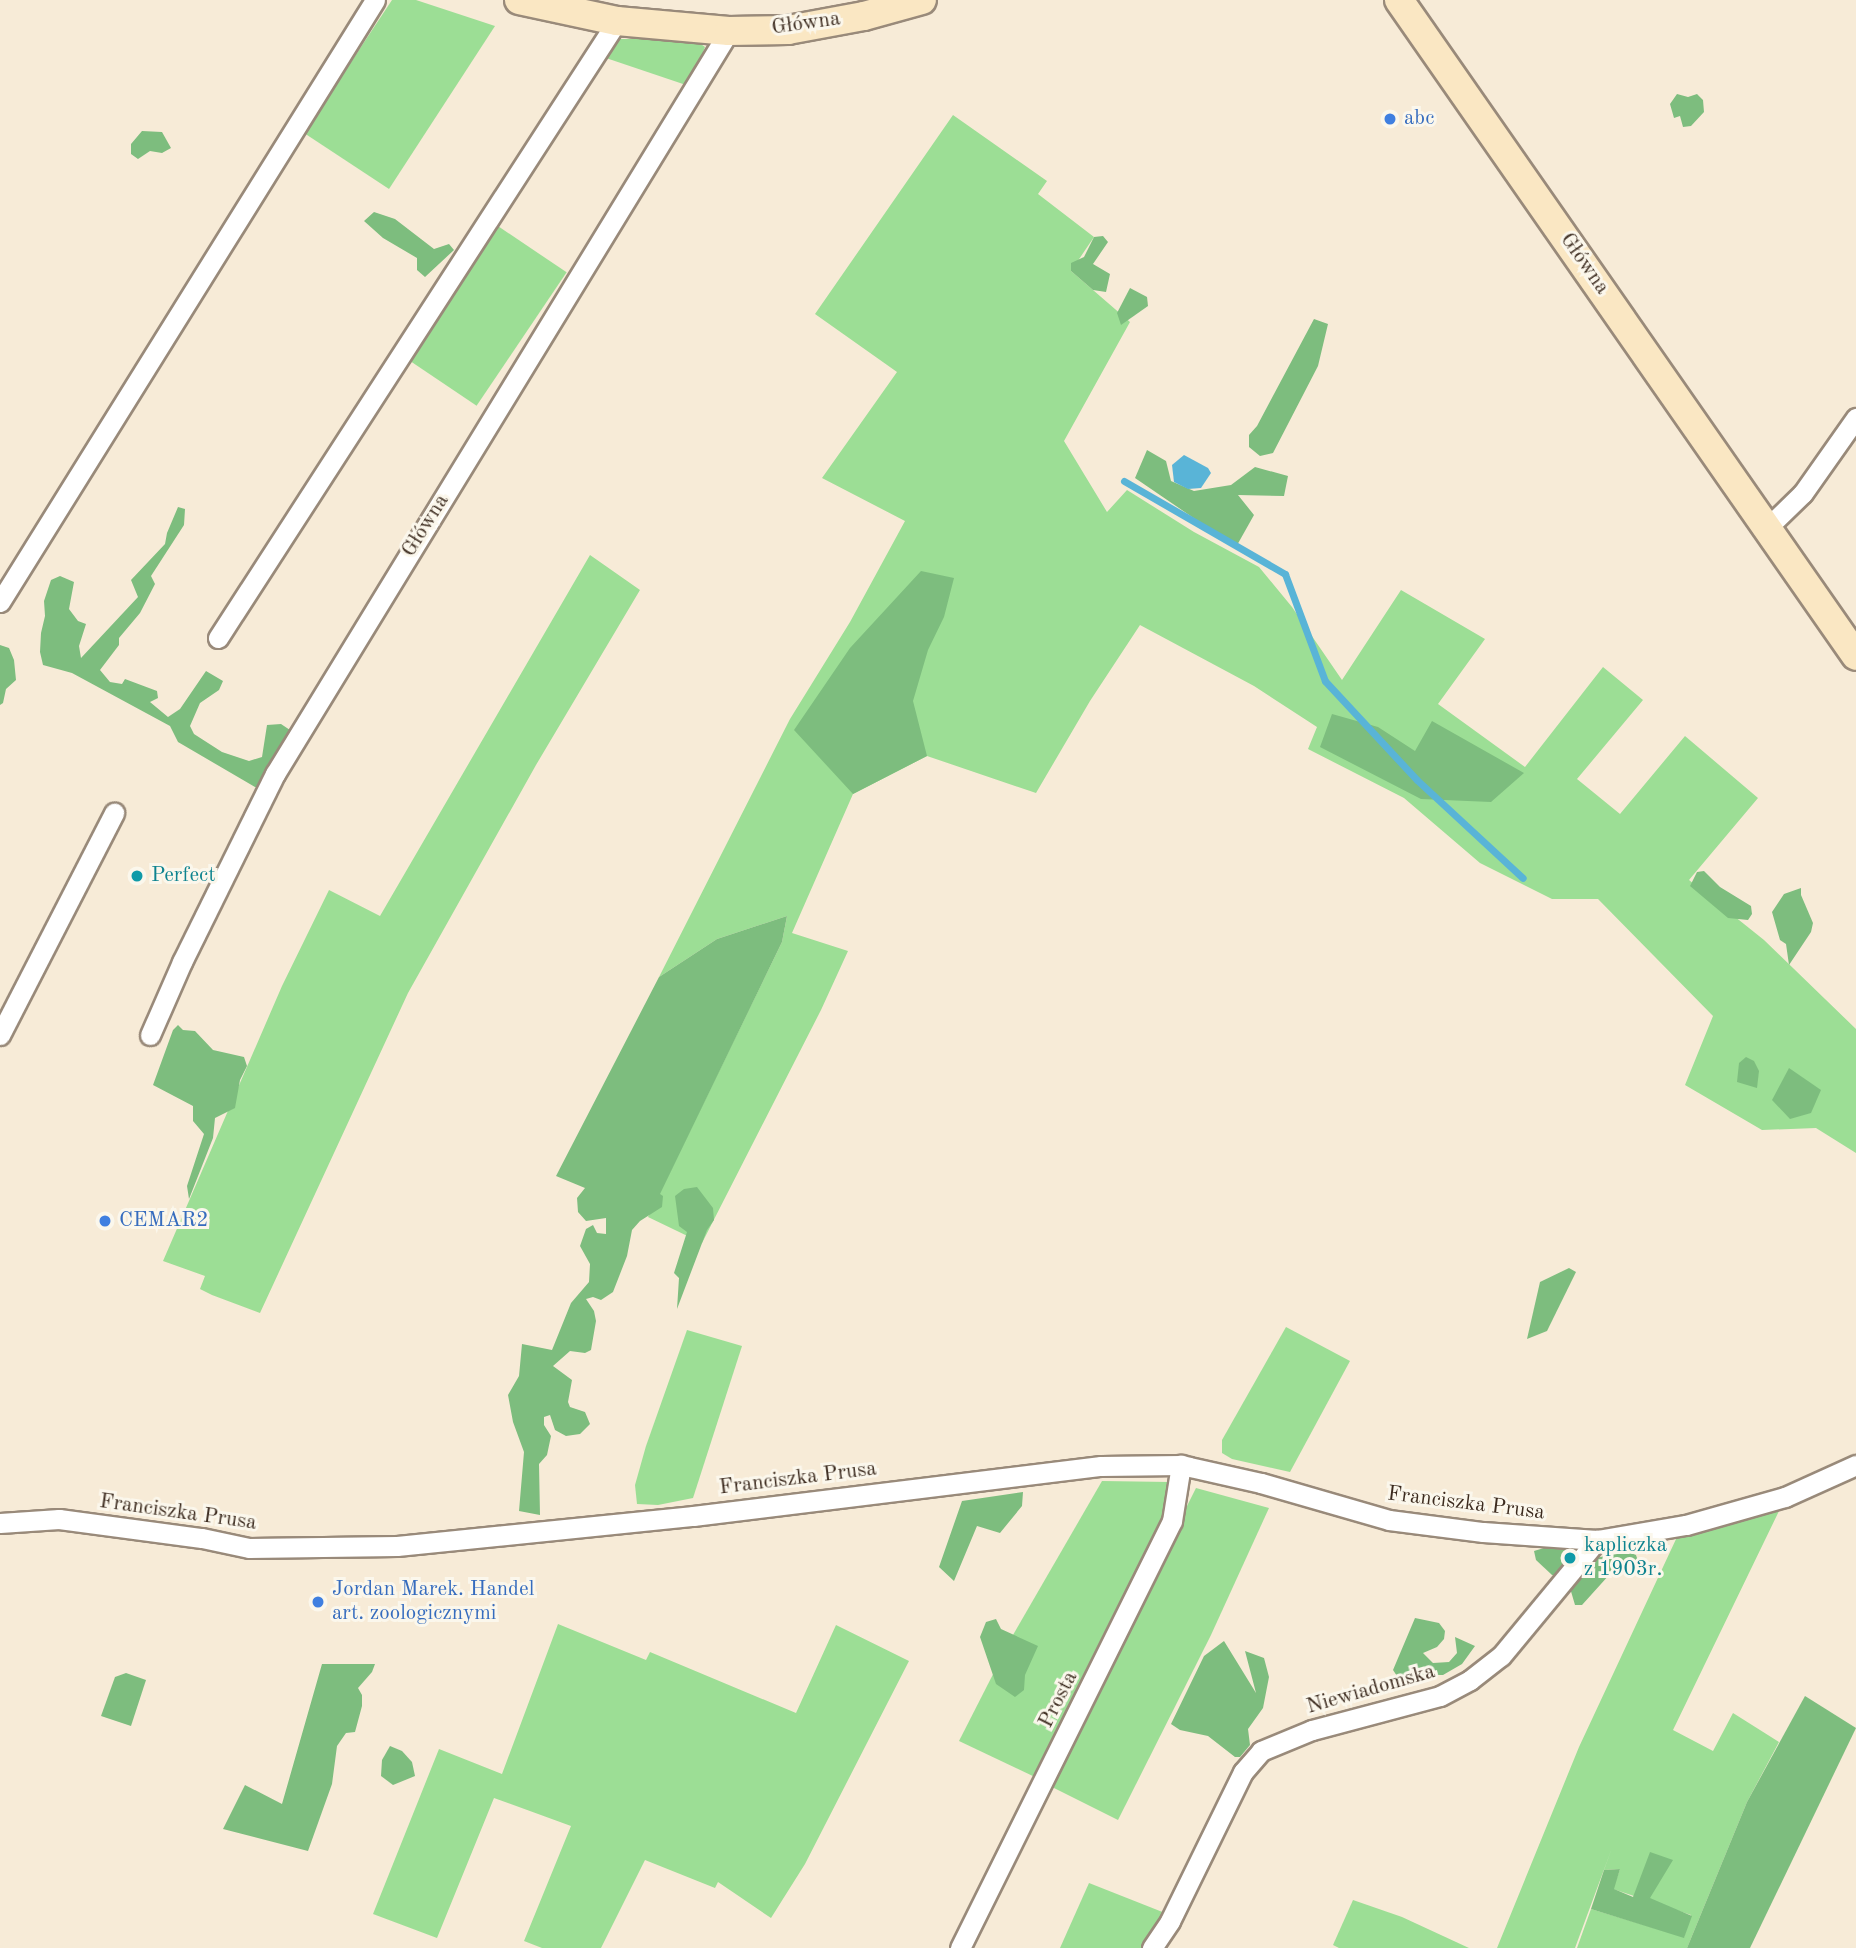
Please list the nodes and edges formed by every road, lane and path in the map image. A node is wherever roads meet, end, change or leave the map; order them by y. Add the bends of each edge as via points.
1 (375, 0) edge
2 (519, 0) edge
3 (922, 0) edge
4 (1399, 0) edge
5 (617, 21) junction
6 (729, 31) junction
7 (1856, 418) edge
8 (1767, 528) junction
9 (0, 602) edge
10 (218, 638) dead end
11 (1856, 656) edge
12 (114, 813) dead end
13 (0, 1035) edge
14 (150, 1035) dead end
15 (1181, 1465) junction
16 (1856, 1465) edge
17 (0, 1522) edge
18 (1597, 1540) junction
19 (960, 1948) edge
20 (1152, 1948) edge

1 - 9 street
2 - 5 street, Główna
3 - 6 street, Główna via 788,30
4 - 8 street, Główna
5 - 6 street, Główna
5 - 10 street
6 - 14 street, Główna via 275,774
7 - 8 street via 1803,493
8 - 11 street, Główna
12 - 13 street
15 - 17 street, Franciszka Prusa via 1101,1466 692,1516 397,1546 249,1548 59,1519
15 - 18 street, Franciszka Prusa via 1390,1520
15 - 19 street, Prosta via 1171,1521
16 - 18 street via 1773,1500 1686,1525
18 - 20 street, Niewiadomska via 1501,1656 1470,1681 1440,1696 1312,1730 1261,1751 1243,1772 1170,1921

